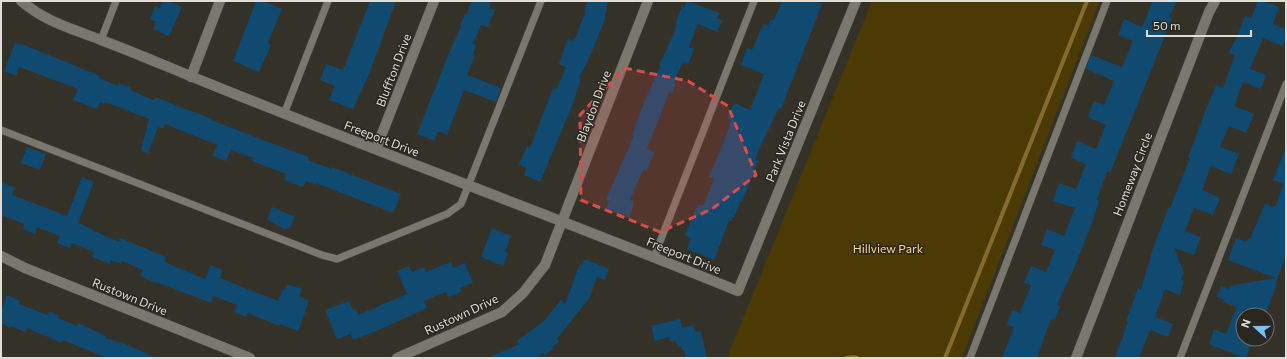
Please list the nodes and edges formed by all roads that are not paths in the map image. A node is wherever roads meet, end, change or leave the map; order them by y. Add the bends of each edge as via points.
1 (21, 1) edge
2 (116, 1) edge
3 (220, 1) edge
4 (328, 1) edge
5 (434, 1) edge
6 (541, 1) edge
7 (648, 1) edge
8 (754, 1) edge
9 (856, 1) edge
10 (1107, 1) edge
11 (1215, 1) edge
12 (101, 40) junction
13 (191, 76) junction
14 (1286, 84) edge
15 (284, 114) junction
16 (1, 130) edge
17 (376, 149) junction
18 (469, 185) junction
19 (562, 221) junction
20 (1, 256) edge
21 (654, 257) junction
22 (738, 291) joint
23 (250, 358) edge
24 (397, 358) edge
25 (970, 358) edge
26 (1076, 358) edge
27 (1180, 358) edge

1 - 12 street, Freeport Drive via 50,21
2 - 12 lane
3 - 13 street
4 - 15 lane
5 - 17 street, Bluffton Drive
6 - 18 lane
7 - 19 street, Blaydon Drive
8 - 21 lane
9 - 22 street, Park Vista Drive
10 - 25 lane
11 - 26 street, Homeway Circle
12 - 13 street, Freeport Drive
13 - 15 street, Freeport Drive
14 - 27 lane
15 - 17 street, Freeport Drive
16 - 18 lane via 337,259 447,214 462,204
17 - 18 street, Freeport Drive
18 - 19 street, Freeport Drive
19 - 21 street, Freeport Drive
19 - 24 street, Rustown Drive via 545,265 523,293 502,312
20 - 23 street, Rustown Drive via 25,268
21 - 22 street, Freeport Drive

